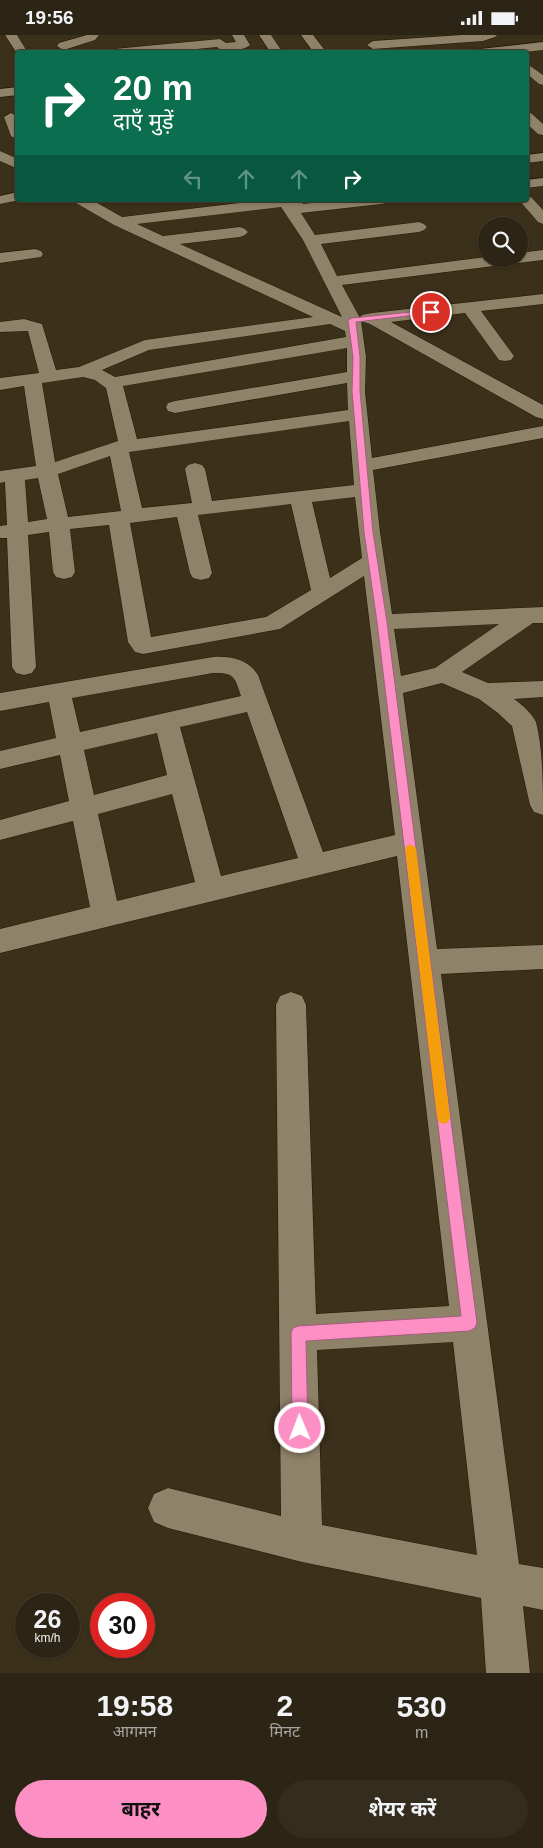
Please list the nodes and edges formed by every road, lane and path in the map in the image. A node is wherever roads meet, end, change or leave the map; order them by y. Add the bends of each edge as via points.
1 (11, 35) edge
2 (92, 35) edge
3 (238, 35) edge
4 (265, 35) edge
5 (307, 35) edge
6 (365, 35) edge
7 (491, 35) edge
8 (512, 35) edge
9 (437, 38) edge
10 (122, 40) dead end
11 (62, 44) edge
12 (221, 44) edge
13 (543, 46) edge
14 (525, 48) junction
15 (376, 49) edge
16 (16, 50) edge
17 (130, 50) edge
18 (154, 50) edge
19 (275, 50) edge
20 (319, 50) edge
21 (514, 50) edge
22 (529, 69) edge
23 (543, 81) edge
24 (15, 91) edge
25 (0, 93) edge
26 (10, 117) edge
27 (529, 119) edge
28 (15, 129) edge
29 (543, 131) edge
30 (0, 155) edge
31 (543, 157) edge
32 (529, 159) edge
33 (15, 163) edge
34 (543, 182) edge
35 (529, 183) edge
36 (15, 196) edge
37 (0, 200) edge
38 (85, 202) edge
39 (320, 202) edge
40 (528, 202) edge
41 (290, 203) edge
42 (543, 219) edge
43 (119, 222) junction
44 (419, 227) dead end
45 (240, 232) dead end
46 (162, 241) junction
47 (311, 241) junction
48 (35, 255) dead end
49 (543, 255) edge
50 (528, 257) edge
51 (0, 258) edge
52 (478, 267) edge
53 (333, 281) junction
54 (523, 287) dead end
55 (541, 301) edge
56 (470, 308) junction
57 (352, 325) junction
58 (0, 327) edge
59 (505, 356) dead end
60 (83, 372) junction
61 (356, 376) junction
62 (41, 379) junction
63 (111, 383) junction
64 (0, 384) edge
65 (175, 407) dead end
66 (543, 413) edge
67 (358, 414) junction
68 (543, 432) edge
69 (123, 446) junction
70 (194, 469) dead end
71 (47, 471) junction
72 (8, 476) edge
73 (364, 478) junction
74 (300, 497) junction
75 (194, 509) junction
76 (126, 516) junction
77 (58, 524) junction
78 (9, 531) edge
79 (373, 561) junction
80 (64, 572) dead end
81 (201, 573) dead end
82 (323, 593) junction
83 (536, 615) edge
84 (382, 622) junction
85 (24, 667) dead end
86 (443, 674) junction
87 (390, 687) junction
88 (543, 689) edge
89 (59, 692) junction
90 (484, 692) junction
91 (255, 701) junction
92 (0, 702) edge
93 (166, 721) junction
94 (71, 743) junction
95 (0, 760) edge
96 (183, 781) junction
97 (543, 805) edge
98 (84, 808) junction
99 (0, 830) edge
100 (409, 842) junction
101 (314, 865) junction
102 (211, 890) junction
103 (106, 915) junction
104 (0, 941) edge
105 (543, 957) edge
106 (424, 962) junction
107 (291, 1005) dead end
108 (469, 1323) junction
109 (298, 1333) junction
110 (168, 1508) dead end
111 (302, 1542) junction
112 (500, 1580) junction
113 (543, 1589) edge
114 (508, 1673) edge

1 - 16 street
2 - 11 street via 84,41
3 - 12 street via 244,45
4 - 19 street
5 - 20 street
6 - 15 street
7 - 9 street
8 - 14 street
9 - 15 street
10 - 17 street
12 - 18 street
13 - 14 street
14 - 21 street
22 - 23 street
24 - 25 street
26 - 28 street
27 - 29 street
30 - 33 street
31 - 32 street
34 - 35 street
36 - 37 street
38 - 43 street
39 - 41 street
40 - 42 street
41 - 43 street
41 - 47 street
43 - 46 street
44 - 47 street
45 - 46 street
46 - 57 street
47 - 53 street
48 - 51 street
49 - 50 street
52 - 53 street
53 - 57 street
54 - 55 street
55 - 56 street
56 - 57 street
56 - 59 street
57 - 60 street via 145,345
57 - 61 street
57 - 63 street
57 - 66 street
58 - 62 street via 32,325 36,328
60 - 62 street
60 - 63 street via 96,373
61 - 65 street
61 - 67 street
62 - 64 street
62 - 71 street
63 - 69 street via 115,388
67 - 69 street
67 - 73 street
68 - 73 street
69 - 71 street
69 - 76 street
70 - 75 street
71 - 72 street
71 - 77 street
72 - 78 street
73 - 74 street
73 - 79 street
74 - 75 street
74 - 82 street
75 - 76 street
75 - 81 street
76 - 77 street
76 - 82 street via 143,646 272,624
77 - 78 street
77 - 80 street
78 - 85 street
79 - 82 street
79 - 84 street
83 - 84 street
83 - 86 street
84 - 87 street
86 - 87 street
86 - 90 street
87 - 100 street
88 - 90 street
89 - 91 street via 227,664 239,667 246,675
89 - 92 street
89 - 94 street
90 - 97 street via 508,706 524,723
91 - 93 street
91 - 101 street
93 - 94 street
93 - 96 street
94 - 95 street
94 - 98 street
96 - 98 street
96 - 102 street
98 - 99 street
98 - 103 street
100 - 101 street
100 - 106 street
101 - 102 street
102 - 103 street
103 - 104 street
105 - 106 street
106 - 108 street
107 - 109 street
108 - 109 street
108 - 112 street
109 - 111 street
110 - 111 street
111 - 112 street
112 - 113 street
112 - 114 street

